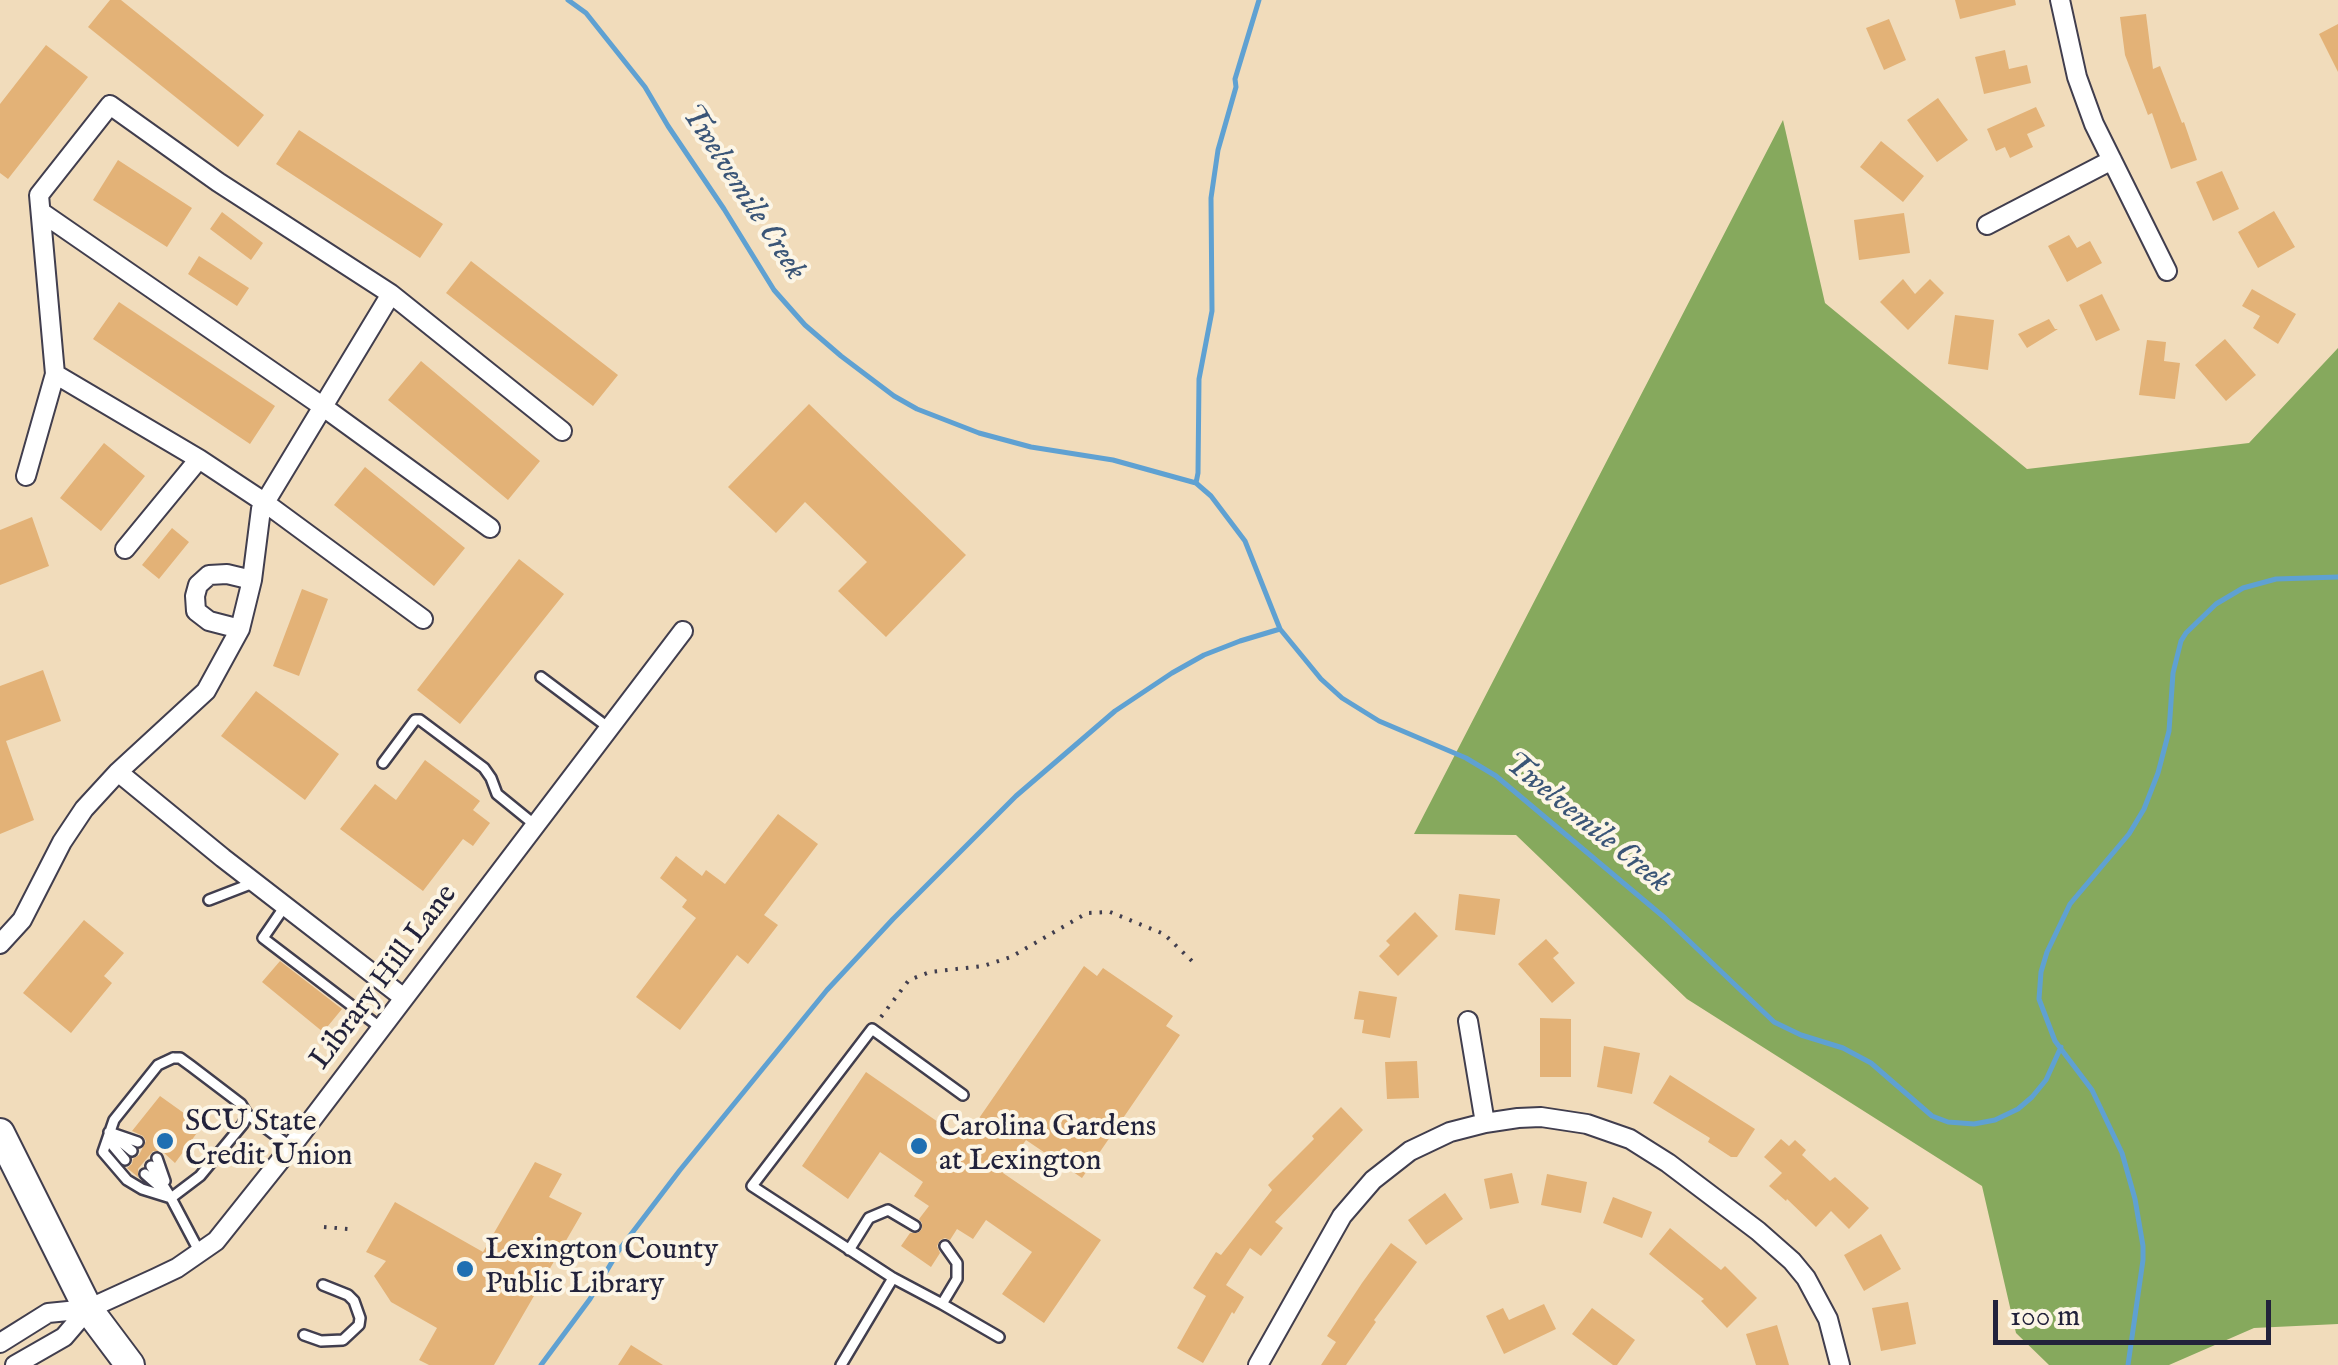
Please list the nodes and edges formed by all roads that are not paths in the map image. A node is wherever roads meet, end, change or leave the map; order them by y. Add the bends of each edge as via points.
1 (2060, 0) edge
2 (2112, 160) junction
3 (41, 212) junction
4 (1987, 225) dead end
5 (2167, 271) dead end
6 (390, 294) junction
7 (55, 374) junction
8 (322, 406) junction
9 (562, 431) dead end
10 (199, 459) junction
11 (26, 476) dead end
12 (264, 502) junction
13 (490, 528) dead end
14 (124, 549) dead end
15 (252, 580) junction
16 (424, 619) dead end
17 (240, 630) junction
18 (683, 632) dead end
19 (541, 676) dead end
20 (609, 728) junction
21 (382, 763) dead end
22 (118, 772) junction
23 (535, 824) junction
24 (254, 882) junction
25 (209, 900) dead end
26 (284, 906) junction
27 (0, 944) edge
28 (404, 998) junction
29 (1468, 1022) dead end
30 (381, 1028) junction
31 (964, 1096) dead end
32 (247, 1114) junction
33 (1486, 1122) junction
34 (109, 1132) junction
35 (0, 1133) edge
36 (291, 1147) junction
37 (132, 1151) dead end
38 (171, 1198) junction
39 (915, 1226) dead end
40 (946, 1246) dead end
41 (849, 1250) junction
42 (200, 1253) junction
43 (893, 1278) junction
44 (323, 1285) dead end
45 (942, 1304) junction
46 (88, 1309) junction
47 (304, 1335) dead end
48 (999, 1337) dead end
49 (0, 1343) edge
50 (15, 1365) edge
51 (104, 1365) edge
52 (130, 1365) edge
53 (841, 1365) edge
54 (1258, 1365) edge
55 (1840, 1365) edge

1 - 2 street via 2077,77
2 - 4 street
2 - 5 street
3 - 6 street via 39,195 110,105
3 - 7 street
3 - 8 street
6 - 8 street
6 - 9 street
7 - 10 street
7 - 11 street
8 - 12 street
8 - 13 street
10 - 12 street
10 - 14 street
12 - 15 street
12 - 16 street
15 - 17 street
15 - 17 street via 209,575 195,596 196,611 209,621
17 - 22 street via 206,691
18 - 20 street, Library Hill Lane
19 - 20 lane
20 - 23 street, Library Hill Lane
21 - 23 lane via 420,720 484,768 497,794
22 - 24 street
22 - 27 street via 84,809 22,920
23 - 28 street, Library Hill Lane
24 - 25 lane
24 - 26 street
26 - 28 street
26 - 30 lane via 263,938
28 - 30 street, Library Hill Lane
29 - 33 street
30 - 36 street, Library Hill Lane
31 - 41 lane via 872,1029 752,1186
32 - 34 lane via 172,1058 158,1065
32 - 36 lane
32 - 38 lane via 200,1176
33 - 54 street via 1410,1151 1357,1197
33 - 55 street via 1541,1118 1587,1124 1630,1139 1668,1163 1792,1261 1828,1320
34 - 37 lane
34 - 38 lane via 103,1152 127,1180
35 - 46 main road
36 - 42 street, Library Hill Lane
38 - 38 lane via 151,1166
38 - 42 lane
39 - 41 lane via 888,1210 869,1218
40 - 45 lane via 957,1263 956,1279
41 - 43 lane
42 - 46 street, Library Hill Lane
43 - 45 lane
43 - 53 lane
44 - 47 lane via 354,1301 359,1325 343,1340
45 - 48 lane
46 - 49 street via 48,1313
46 - 50 street via 64,1338
46 - 51 main road
46 - 52 main road

